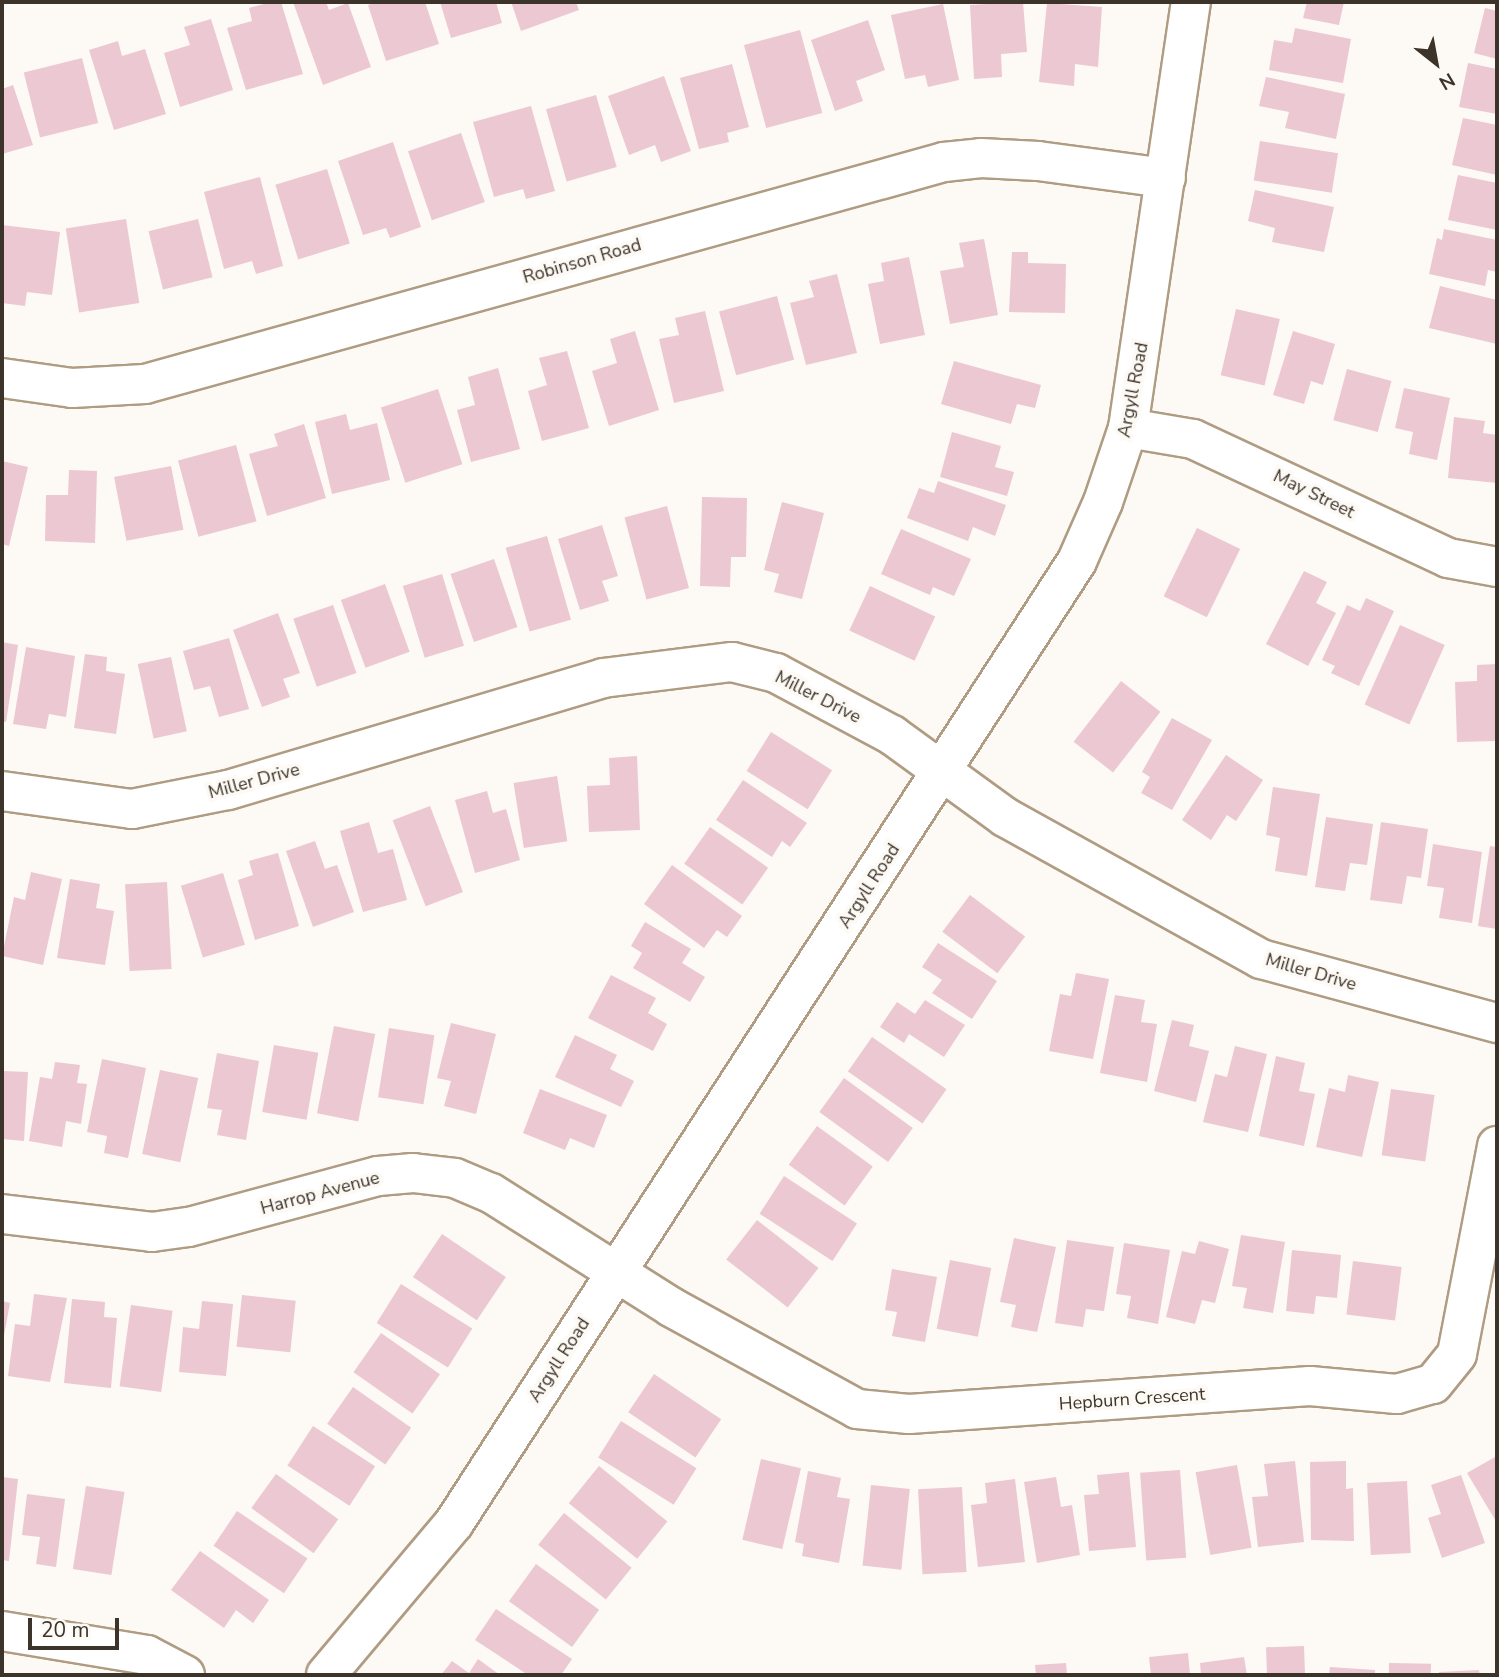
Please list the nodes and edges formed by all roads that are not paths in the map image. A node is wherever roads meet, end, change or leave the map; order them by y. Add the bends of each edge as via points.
1 (1191, 2) edge
2 (1166, 178) junction
3 (2, 378) edge
4 (1128, 428) junction
5 (1497, 566) edge
6 (943, 772) junction
7 (2, 791) edge
8 (1497, 1023) edge
9 (1497, 1146) edge
10 (2, 1214) edge
11 (615, 1272) junction
12 (2, 1631) edge
13 (185, 1675) edge
14 (326, 1675) edge

1 - 2 street, Argyll Road
2 - 3 street, Robinson Road via 1038,161 981,158 944,162 145,384 72,388
2 - 4 street, Argyll Road
4 - 5 street, May Street via 1193,439 1447,558
4 - 6 street, Argyll Road via 1077,561
6 - 7 street, Miller Drive via 892,736 776,673 732,662 603,678 228,790 132,809
6 - 8 street, Miller Drive via 1005,817 1261,959
6 - 11 street, Argyll Road
9 - 11 street, Hepburn Crescent via 1457,1354 1448,1370 1416,1392 1310,1385 884,1413 857,1409 768,1363
10 - 11 street, Harrop Avenue via 152,1233 378,1176 413,1173 455,1178 491,1193
11 - 14 street, Argyll Road via 454,1523
12 - 13 street via 147,1655

